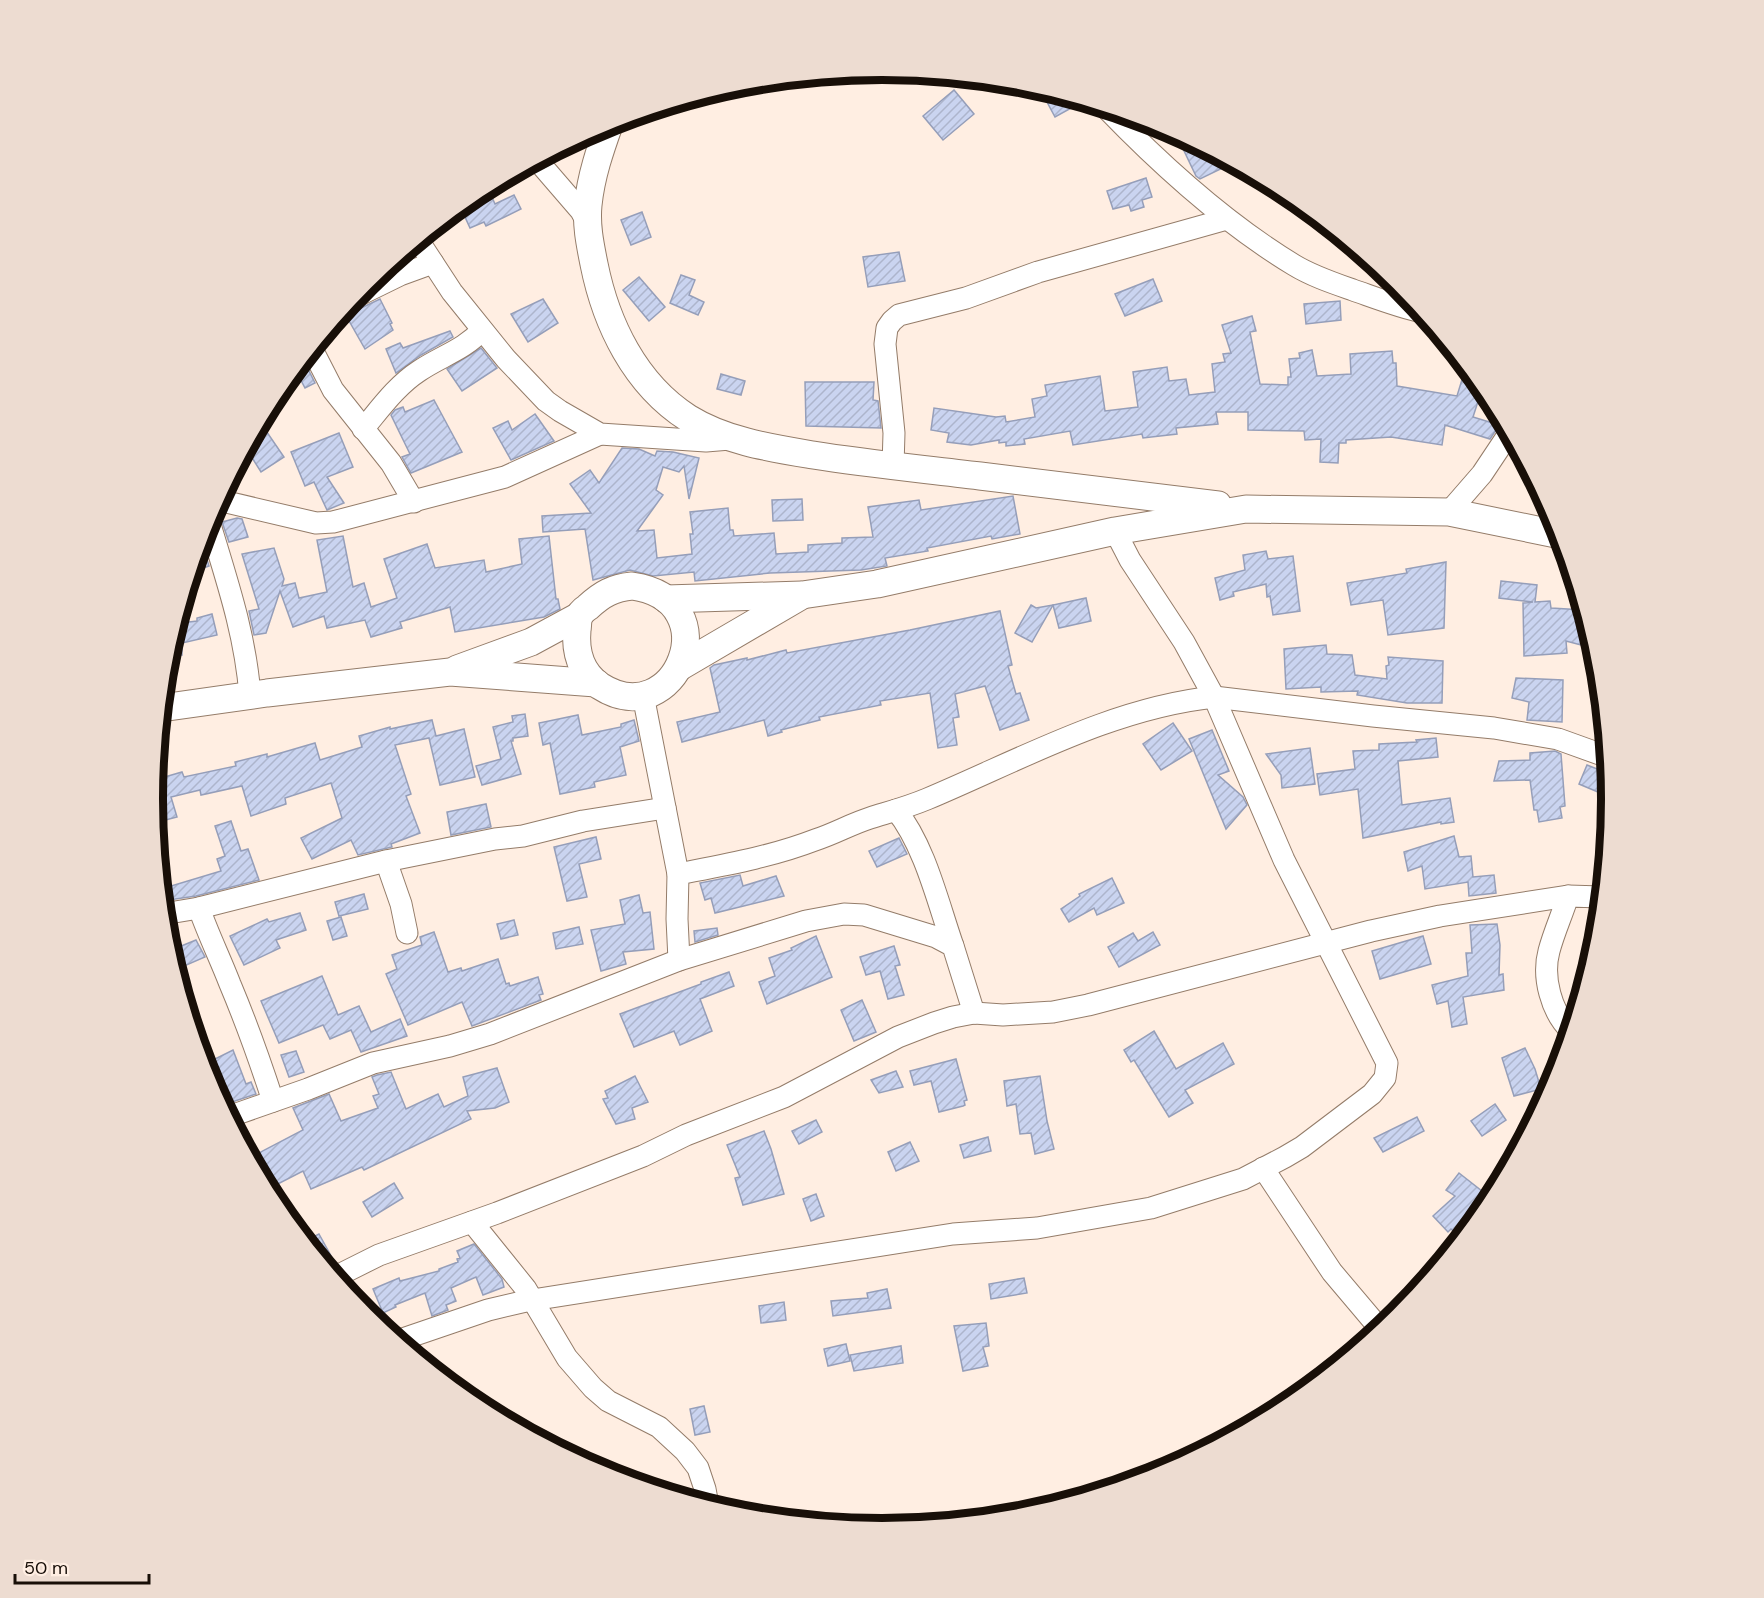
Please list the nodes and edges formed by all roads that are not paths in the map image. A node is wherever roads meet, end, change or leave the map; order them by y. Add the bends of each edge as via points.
1 (1118, 120) edge
2 (605, 135) edge
3 (542, 166) edge
4 (1227, 219) junction
5 (588, 224) junction
6 (422, 246) edge
7 (433, 263) junction
8 (377, 286) edge
9 (1408, 308) edge
10 (482, 330) junction
11 (315, 356) edge
12 (363, 429) junction
13 (600, 434) junction
14 (734, 439) junction
15 (1505, 439) edge
16 (893, 466) junction
17 (227, 502) edge
18 (414, 502) junction
19 (1246, 509) junction
20 (1449, 512) junction
21 (1115, 531) junction
22 (1550, 533) edge
23 (213, 535) edge
24 (801, 595) junction
25 (666, 599) junction
26 (579, 616) junction
27 (681, 666) junction
28 (450, 672) junction
29 (596, 683) junction
30 (250, 695) junction
31 (643, 695) junction
32 (1214, 697) junction
33 (169, 709) edge
34 (1600, 754) edge
35 (665, 808) junction
36 (896, 810) junction
37 (386, 861) junction
38 (678, 874) junction
39 (1568, 896) junction
40 (1594, 897) edge
41 (198, 908) junction
42 (172, 912) edge
43 (407, 933) dead end
44 (1326, 942) junction
45 (953, 946) junction
46 (680, 960) junction
47 (974, 1013) junction
48 (1565, 1023) edge
49 (273, 1101) junction
50 (236, 1114) edge
51 (1263, 1168) junction
52 (472, 1222) junction
53 (342, 1274) edge
54 (532, 1300) junction
55 (1375, 1323) edge
56 (406, 1338) edge
57 (706, 1496) edge

1 - 4 street
2 - 5 main road via 594,167
3 - 5 street
4 - 9 street via 1312,275
4 - 16 street via 899,315 887,328 885,344 894,433
5 - 14 main road via 597,277 622,347 667,402 688,418
6 - 7 street
7 - 8 street
7 - 10 street
10 - 12 street via 464,347 419,370 402,384
10 - 13 street via 546,401
11 - 12 street via 333,390
12 - 18 street via 397,470
13 - 14 street via 706,441
13 - 18 street via 505,477
14 - 16 main road
15 - 20 street
16 - 19 main road
17 - 18 street via 316,523
19 - 20 main road
19 - 21 main road
20 - 22 main road
21 - 24 main road via 878,584
21 - 32 street
23 - 30 street via 236,608
24 - 25 main road
24 - 27 main road
25 - 26 main road via 644,588 620,587 598,598
25 - 27 main road via 685,630
26 - 28 main road via 531,642
26 - 29 main road via 577,650 581,664
27 - 31 main road via 665,684
28 - 29 main road
28 - 30 main road
29 - 31 main road via 618,694
30 - 33 main road
31 - 35 street
32 - 34 street via 1494,728 1558,739
32 - 36 street via 1147,710 1080,732
32 - 44 street via 1284,860
35 - 37 street
35 - 38 street
36 - 38 street via 792,848
36 - 45 street via 920,853
37 - 41 street
37 - 43 street
38 - 46 street
39 - 40 street
39 - 44 street via 1440,916
39 - 48 street via 1547,964 1550,994
41 - 42 street
41 - 49 street via 249,1029
44 - 47 street via 1088,1005 1003,1015
44 - 51 street via 1387,1069 1380,1086 1357,1106 1302,1147
45 - 46 street via 864,915 844,914 778,928
45 - 47 street
46 - 49 street via 490,1034 374,1063
47 - 52 street via 898,1037 784,1097
49 - 50 street
51 - 54 street via 1243,1179 1151,1208 1096,1219 907,1240
51 - 55 street via 1327,1265
52 - 53 street via 379,1255
52 - 54 street
54 - 56 street via 488,1310
54 - 57 street via 567,1358 593,1388 608,1401 659,1427 685,1451 698,1468

